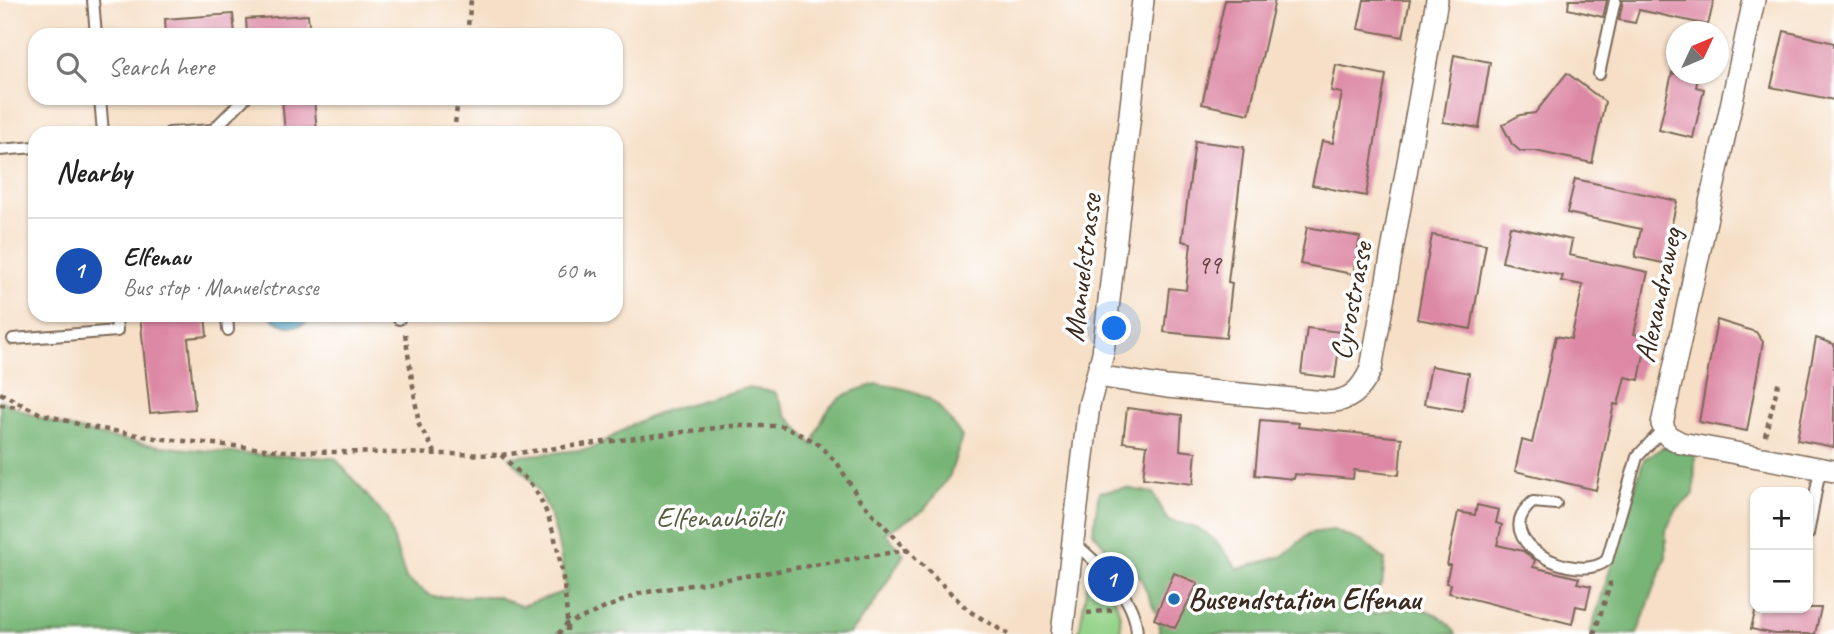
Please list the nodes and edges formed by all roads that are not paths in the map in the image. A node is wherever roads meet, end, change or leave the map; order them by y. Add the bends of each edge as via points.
1 (93, 0) edge
2 (1143, 0) edge
3 (1437, 0) edge
4 (1615, 0) edge
5 (1754, 0) edge
6 (95, 28) edge
7 (1599, 74) dead end
8 (101, 105) edge
9 (238, 105) edge
10 (102, 126) edge
11 (218, 126) edge
12 (28, 148) edge
13 (0, 150) edge
14 (116, 322) edge
15 (227, 322) edge
16 (228, 330) dead end
17 (13, 339) dead end
18 (1097, 376) junction
19 (1663, 429) junction
20 (1827, 470) edge
21 (1556, 504) dead end
22 (1813, 517) edge
23 (1073, 542) junction
24 (1062, 624) edge
25 (1137, 634) edge

1 - 6 lane
2 - 18 street, Manuelstrasse
3 - 18 street, Cyrostrasse via 1371,369 1364,384 1340,402 1325,402
4 - 7 lane
5 - 19 street, Alexandraweg via 1662,413
8 - 10 lane
9 - 11 lane
12 - 13 lane
14 - 17 lane via 117,331
15 - 16 lane
18 - 23 street, Manuelstrasse via 1089,405
19 - 20 street via 1681,443
19 - 21 lane via 1637,457 1607,560 1597,568 1584,569 1533,551 1521,537 1518,522 1524,509 1533,502
20 - 22 lane
23 - 24 street, Manuelstrasse
23 - 25 lane via 1109,575 1129,608

